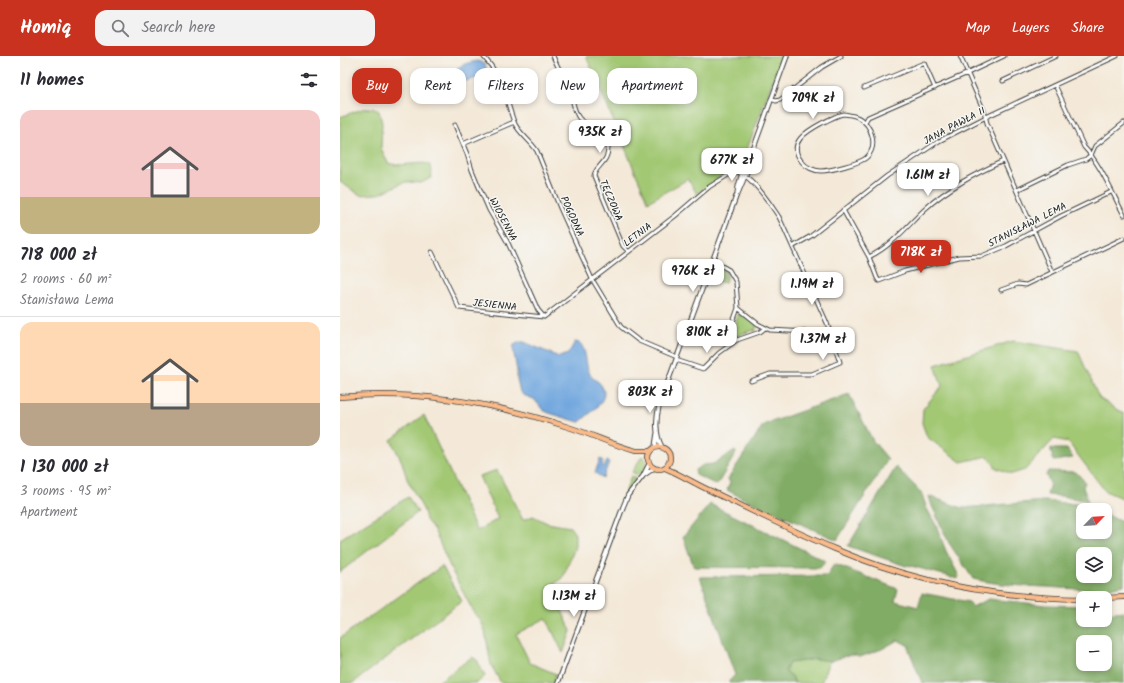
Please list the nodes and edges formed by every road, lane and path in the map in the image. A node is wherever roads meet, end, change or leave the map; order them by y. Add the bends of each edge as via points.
1 (483, 56) edge
2 (553, 56) edge
3 (787, 56) edge
4 (841, 56) edge
5 (960, 56) edge
6 (993, 56) edge
7 (1004, 56) edge
8 (1056, 56) edge
9 (1118, 56) edge
10 (995, 61) junction
11 (968, 73) junction
12 (1003, 80) dead end
13 (1054, 85) junction
14 (864, 88) dead end
15 (934, 88) junction
16 (771, 99) junction
17 (986, 117) junction
18 (514, 122) junction
19 (865, 122) junction
20 (1124, 123) edge
21 (455, 125) dead end
22 (463, 144) junction
23 (1091, 155) junction
24 (1003, 161) junction
25 (744, 174) junction
26 (1017, 190) junction
27 (1111, 192) junction
28 (843, 210) junction
29 (1124, 215) edge
30 (1034, 231) junction
31 (1124, 238) edge
32 (794, 246) junction
33 (628, 251) junction
34 (432, 252) dead end
35 (869, 257) junction
36 (712, 261) junction
37 (1052, 272) junction
38 (592, 279) junction
39 (1001, 290) dead end
40 (738, 308) junction
41 (544, 317) junction
42 (765, 328) junction
43 (831, 332) junction
44 (737, 340) junction
45 (677, 358) junction
46 (751, 381) dead end
47 (340, 397) edge
48 (658, 433) junction
49 (655, 447) junction
50 (662, 447) junction
51 (650, 451) junction
52 (636, 452) junction
53 (648, 461) junction
54 (670, 462) junction
55 (654, 468) junction
56 (665, 468) junction
57 (679, 475) junction
58 (643, 476) junction
59 (1124, 597) edge
60 (1112, 598) edge
61 (1076, 599) edge
62 (558, 683) edge

1 - 18 street, POGODNA via 497,73
2 - 33 street, TĘCZOWA via 579,118 598,129 608,142 605,162 594,176 623,246
3 - 16 street
4 - 16 street via 822,67 780,100
5 - 11 street
6 - 10 street
7 - 10 street
8 - 12 street
9 - 13 street, JANA PAWŁA II
10 - 11 street
11 - 15 street
11 - 17 street
13 - 17 street, JANA PAWŁA II
13 - 23 street via 1084,147
14 - 15 street via 924,64
15 - 19 street via 868,117
16 - 25 street
17 - 24 street
17 - 28 street, JANA PAWŁA II via 917,154
18 - 22 street
18 - 38 street, POGODNA via 537,150
19 - 19 street via 855,116 844,114 808,130 799,142 799,159 809,168 820,171 862,161 870,154 873,146
20 - 23 street via 1096,146
21 - 22 street, WIOSENNA
22 - 41 street, WIOSENNA via 479,187 538,310
23 - 26 street
23 - 27 street
24 - 26 street
24 - 35 street via 964,180 940,197 888,247
25 - 32 street via 770,203
25 - 33 street, LETNIA via 735,171 709,187
25 - 36 street
26 - 30 street
27 - 29 street
27 - 30 street, STANISŁAWA LEMA
28 - 32 street, JANA PAWŁA II via 805,241
28 - 35 street
30 - 35 street, STANISŁAWA LEMA via 982,256 959,257 905,270 879,281
30 - 37 street
31 - 37 street
32 - 43 street
33 - 38 street, LETNIA
34 - 41 street, JESIENNA via 459,308
36 - 40 street via 726,268 734,277
36 - 45 street
37 - 39 street via 1026,285 1018,284
38 - 41 street, LETNIA
38 - 45 street, POGODNA via 621,327 639,341
40 - 42 street
40 - 44 street via 733,322 734,338
42 - 43 street
42 - 44 street
43 - 46 street via 840,362 812,374 770,374
44 - 45 street, POGODNA via 703,369
45 - 48 street via 658,410
47 - 52 main road via 401,396 479,404 546,420
48 - 49 street
48 - 50 street
49 - 50 main road
49 - 51 main road
50 - 54 main road via 669,453
51 - 52 main road
51 - 53 main road
52 - 53 main road
53 - 55 main road
53 - 58 street
54 - 56 main road
54 - 57 main road
55 - 56 main road
55 - 58 street
56 - 57 main road
57 - 61 main road via 830,547 900,572 952,586 992,593
58 - 62 street via 627,497
59 - 60 main road

